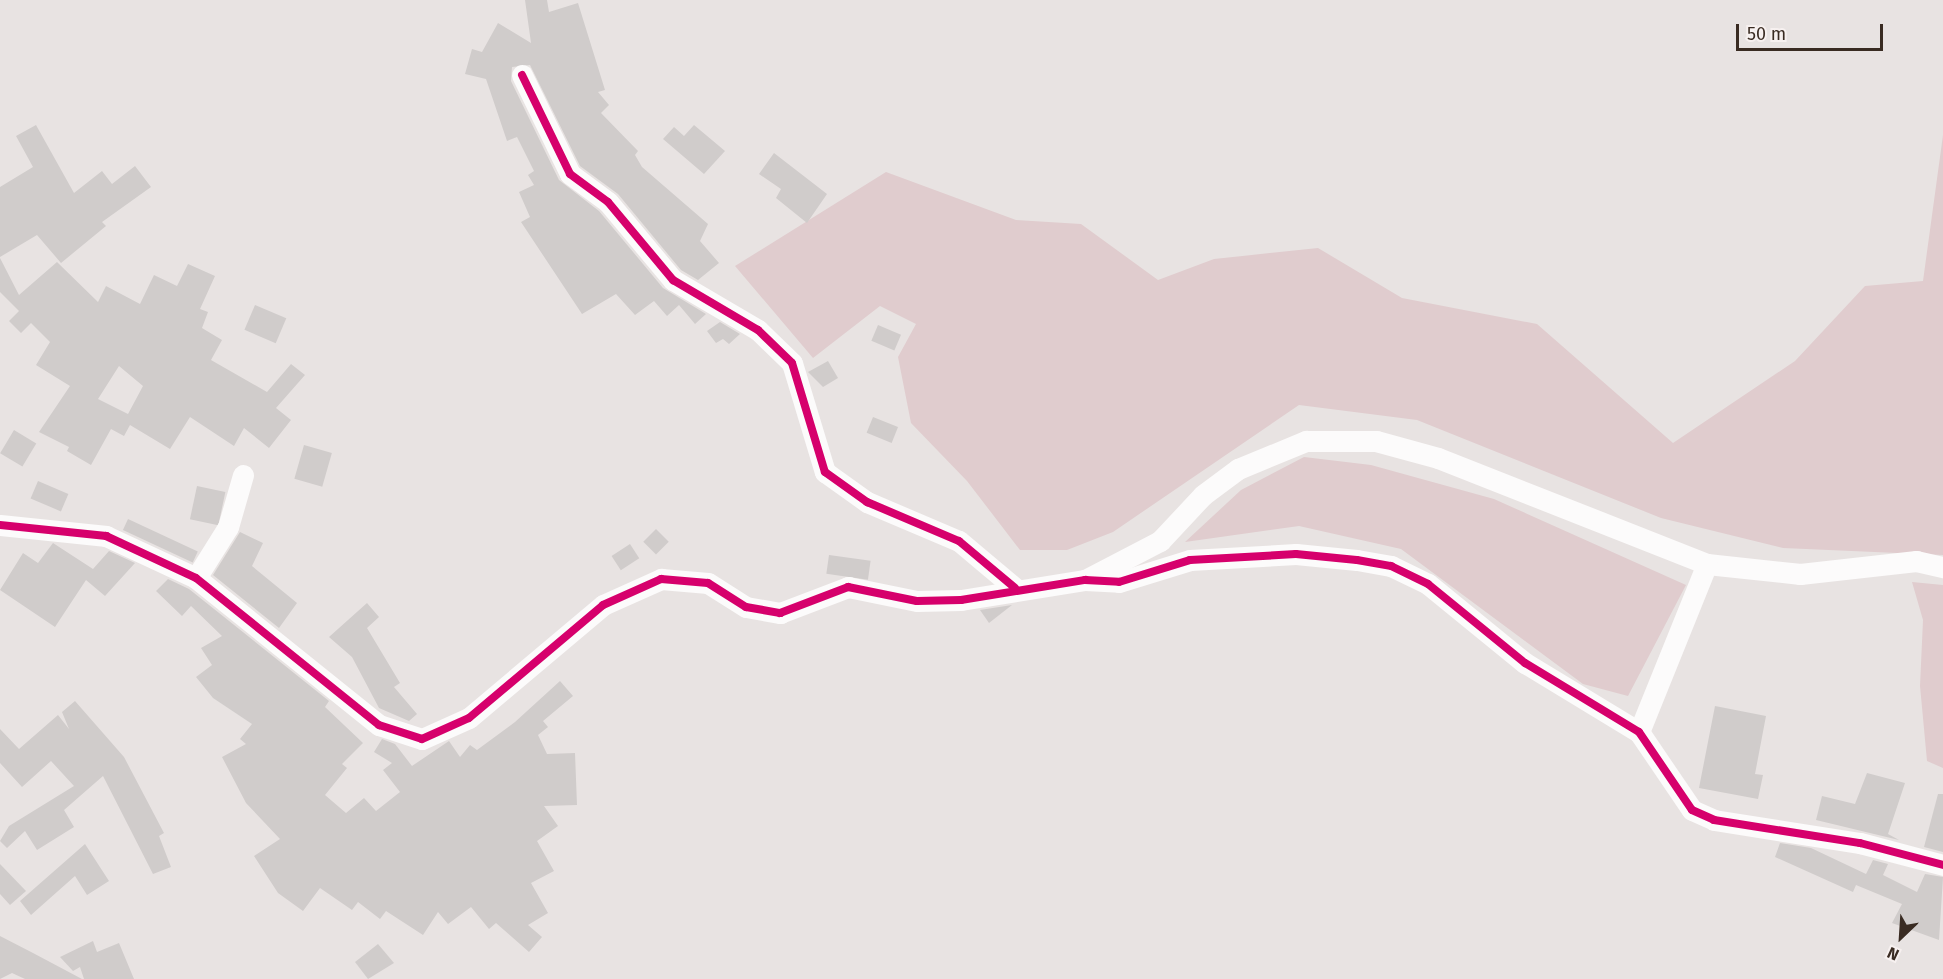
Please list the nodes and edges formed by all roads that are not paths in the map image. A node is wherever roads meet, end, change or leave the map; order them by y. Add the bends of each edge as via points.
1 (522, 75) dead end
2 (243, 475) dead end
3 (0, 525) edge
4 (1707, 564) junction
5 (1943, 567) edge
6 (196, 578) junction
7 (1085, 580) junction
8 (1015, 588) junction
9 (1639, 732) junction
10 (1943, 865) edge

1 - 8 street via 570,174 608,202 673,280 758,330 792,363 825,472 867,502 959,541
2 - 6 street via 228,527
3 - 6 street via 106,536
4 - 5 street via 1800,573 1916,561
4 - 7 street via 1438,458 1376,441 1305,441 1238,469 1203,495 1160,541
4 - 9 street
6 - 8 street via 379,725 422,739 469,718 603,605 661,579 708,583 764,613 795,609 848,587 917,601 962,600
7 - 8 street
7 - 9 street via 1119,582 1191,560 1296,554 1391,566 1458,604 1518,657 1579,699
9 - 10 street via 1692,810 1714,820 1860,843

